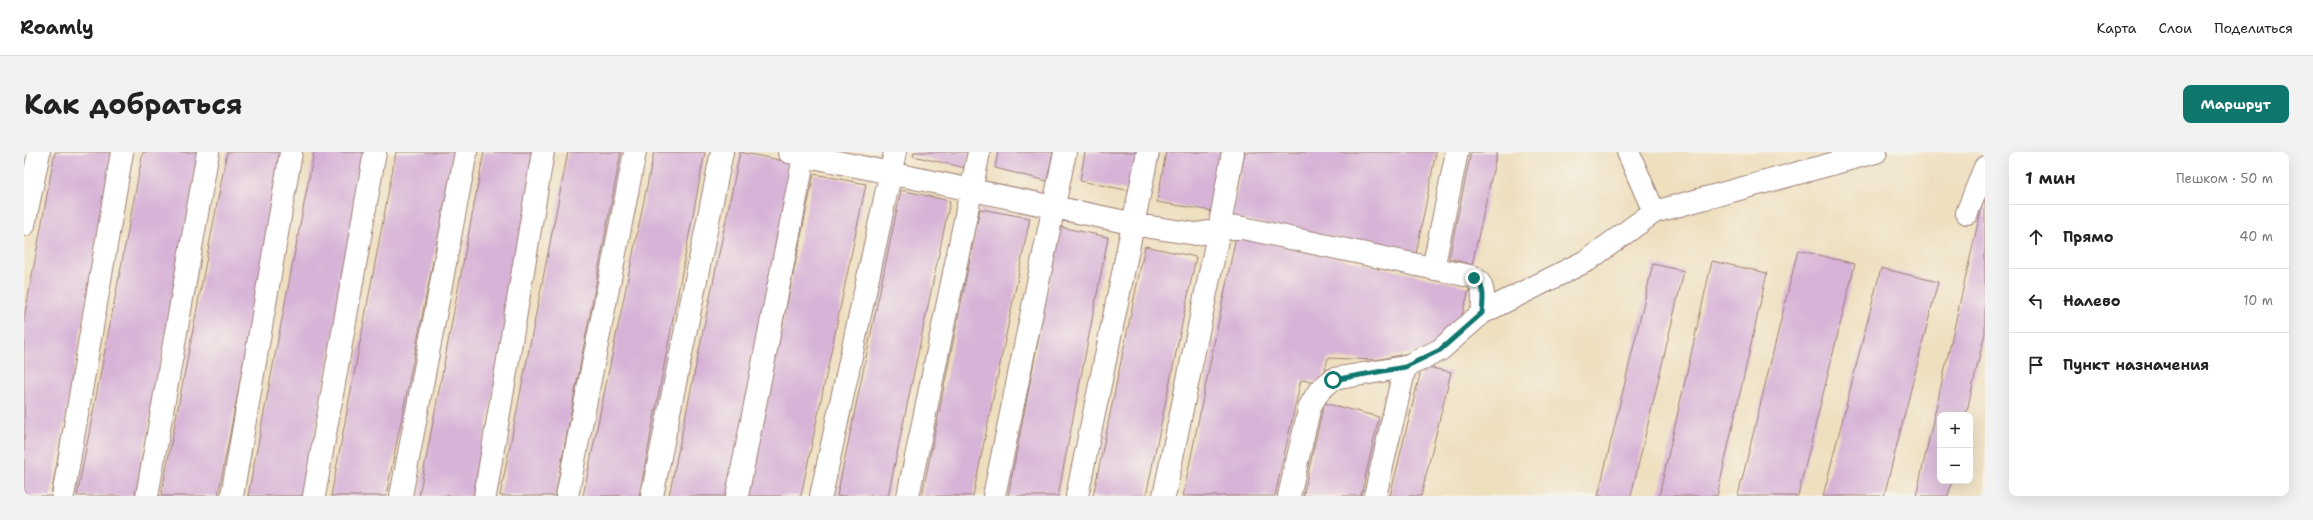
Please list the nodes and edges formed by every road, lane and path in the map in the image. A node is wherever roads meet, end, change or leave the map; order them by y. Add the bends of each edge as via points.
1 (39, 152) edge
2 (122, 152) edge
3 (208, 152) edge
4 (291, 152) edge
5 (375, 152) edge
6 (466, 152) edge
7 (543, 152) edge
8 (635, 152) edge
9 (722, 152) edge
10 (980, 152) edge
11 (1065, 152) edge
12 (1148, 152) edge
13 (1233, 152) edge
14 (1457, 152) edge
15 (1628, 152) edge
16 (1876, 152) edge
17 (799, 153) edge
18 (893, 162) edge
19 (1985, 168) edge
20 (972, 190) junction
21 (1054, 207) junction
22 (1654, 212) junction
23 (1967, 213) dead end
24 (1134, 224) junction
25 (24, 225) edge
26 (1219, 230) junction
27 (1433, 269) junction
28 (1482, 313) junction
29 (1405, 367) junction
30 (63, 496) edge
31 (147, 496) edge
32 (232, 496) edge
33 (314, 496) edge
34 (400, 496) edge
35 (485, 496) edge
36 (567, 496) edge
37 (652, 496) edge
38 (737, 496) edge
39 (821, 496) edge
40 (908, 496) edge
41 (994, 496) edge
42 (1077, 496) edge
43 (1164, 496) edge
44 (1290, 496) edge
45 (1375, 496) edge

1 - 25 lane
2 - 30 lane
3 - 31 lane
4 - 32 lane
5 - 33 lane
6 - 34 lane
7 - 35 lane
8 - 36 lane
9 - 37 lane
10 - 20 lane
11 - 21 lane
12 - 24 lane
13 - 26 lane
14 - 27 lane
15 - 22 lane
16 - 22 lane
17 - 18 lane
17 - 38 lane
18 - 20 lane
18 - 39 lane
19 - 23 lane
20 - 21 lane
20 - 40 lane
21 - 24 lane
21 - 41 lane
22 - 28 lane via 1588,260
24 - 26 lane via 1196,234
24 - 42 lane
26 - 27 lane via 1238,227
26 - 43 lane
27 - 28 lane via 1474,278 1480,282 1483,291
28 - 29 lane via 1440,350
29 - 44 lane via 1333,380 1319,391 1310,406
29 - 45 lane

